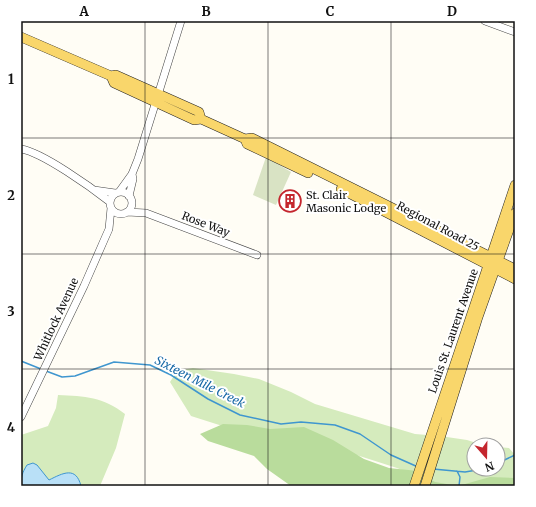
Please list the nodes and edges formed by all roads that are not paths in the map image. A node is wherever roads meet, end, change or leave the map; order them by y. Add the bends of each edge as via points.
1 (181, 21) edge
2 (485, 21) edge
3 (515, 32) edge
4 (21, 37) edge
5 (156, 98) junction
6 (245, 139) junction
7 (21, 149) edge
8 (132, 174) junction
9 (515, 185) edge
10 (94, 190) junction
11 (117, 193) junction
12 (130, 199) junction
13 (111, 205) junction
14 (123, 212) junction
15 (146, 213) junction
16 (515, 213) edge
17 (109, 229) junction
18 (257, 255) dead end
19 (496, 259) junction
20 (492, 269) junction
21 (515, 269) edge
22 (515, 279) edge
23 (23, 414) edge
24 (414, 486) edge
25 (425, 486) edge

1 - 5 street
2 - 3 street
4 - 5 main road, Regional Road 25 via 111,76 114,83
5 - 6 main road, Regional Road 25 via 194,120 201,119
5 - 8 street
6 - 19 main road, Regional Road 25 via 252,138
6 - 20 main road, Regional Road 25 via 247,144 328,182
7 - 10 street via 34,152
8 - 11 street
8 - 12 street
9 - 19 main road, Louis St. Laurent Avenue
10 - 11 street
10 - 13 street
11 - 12 street, Rose Way
11 - 13 street
12 - 14 street, Whitlock Avenue
12 - 15 street, Rose Way
13 - 14 street
13 - 17 street, Whitlock Avenue
14 - 15 street, Rose Way
14 - 17 street, Whitlock Avenue
15 - 18 street, Rose Way
16 - 19 main road, Louis St. Laurent Avenue
17 - 23 street, Whitlock Avenue
19 - 20 main road, Louis St. Laurent Avenue
19 - 21 main road, Regional Road 25
20 - 22 main road, Regional Road 25
20 - 24 main road, Louis St. Laurent Avenue via 440,406
20 - 25 main road, Louis St. Laurent Avenue

